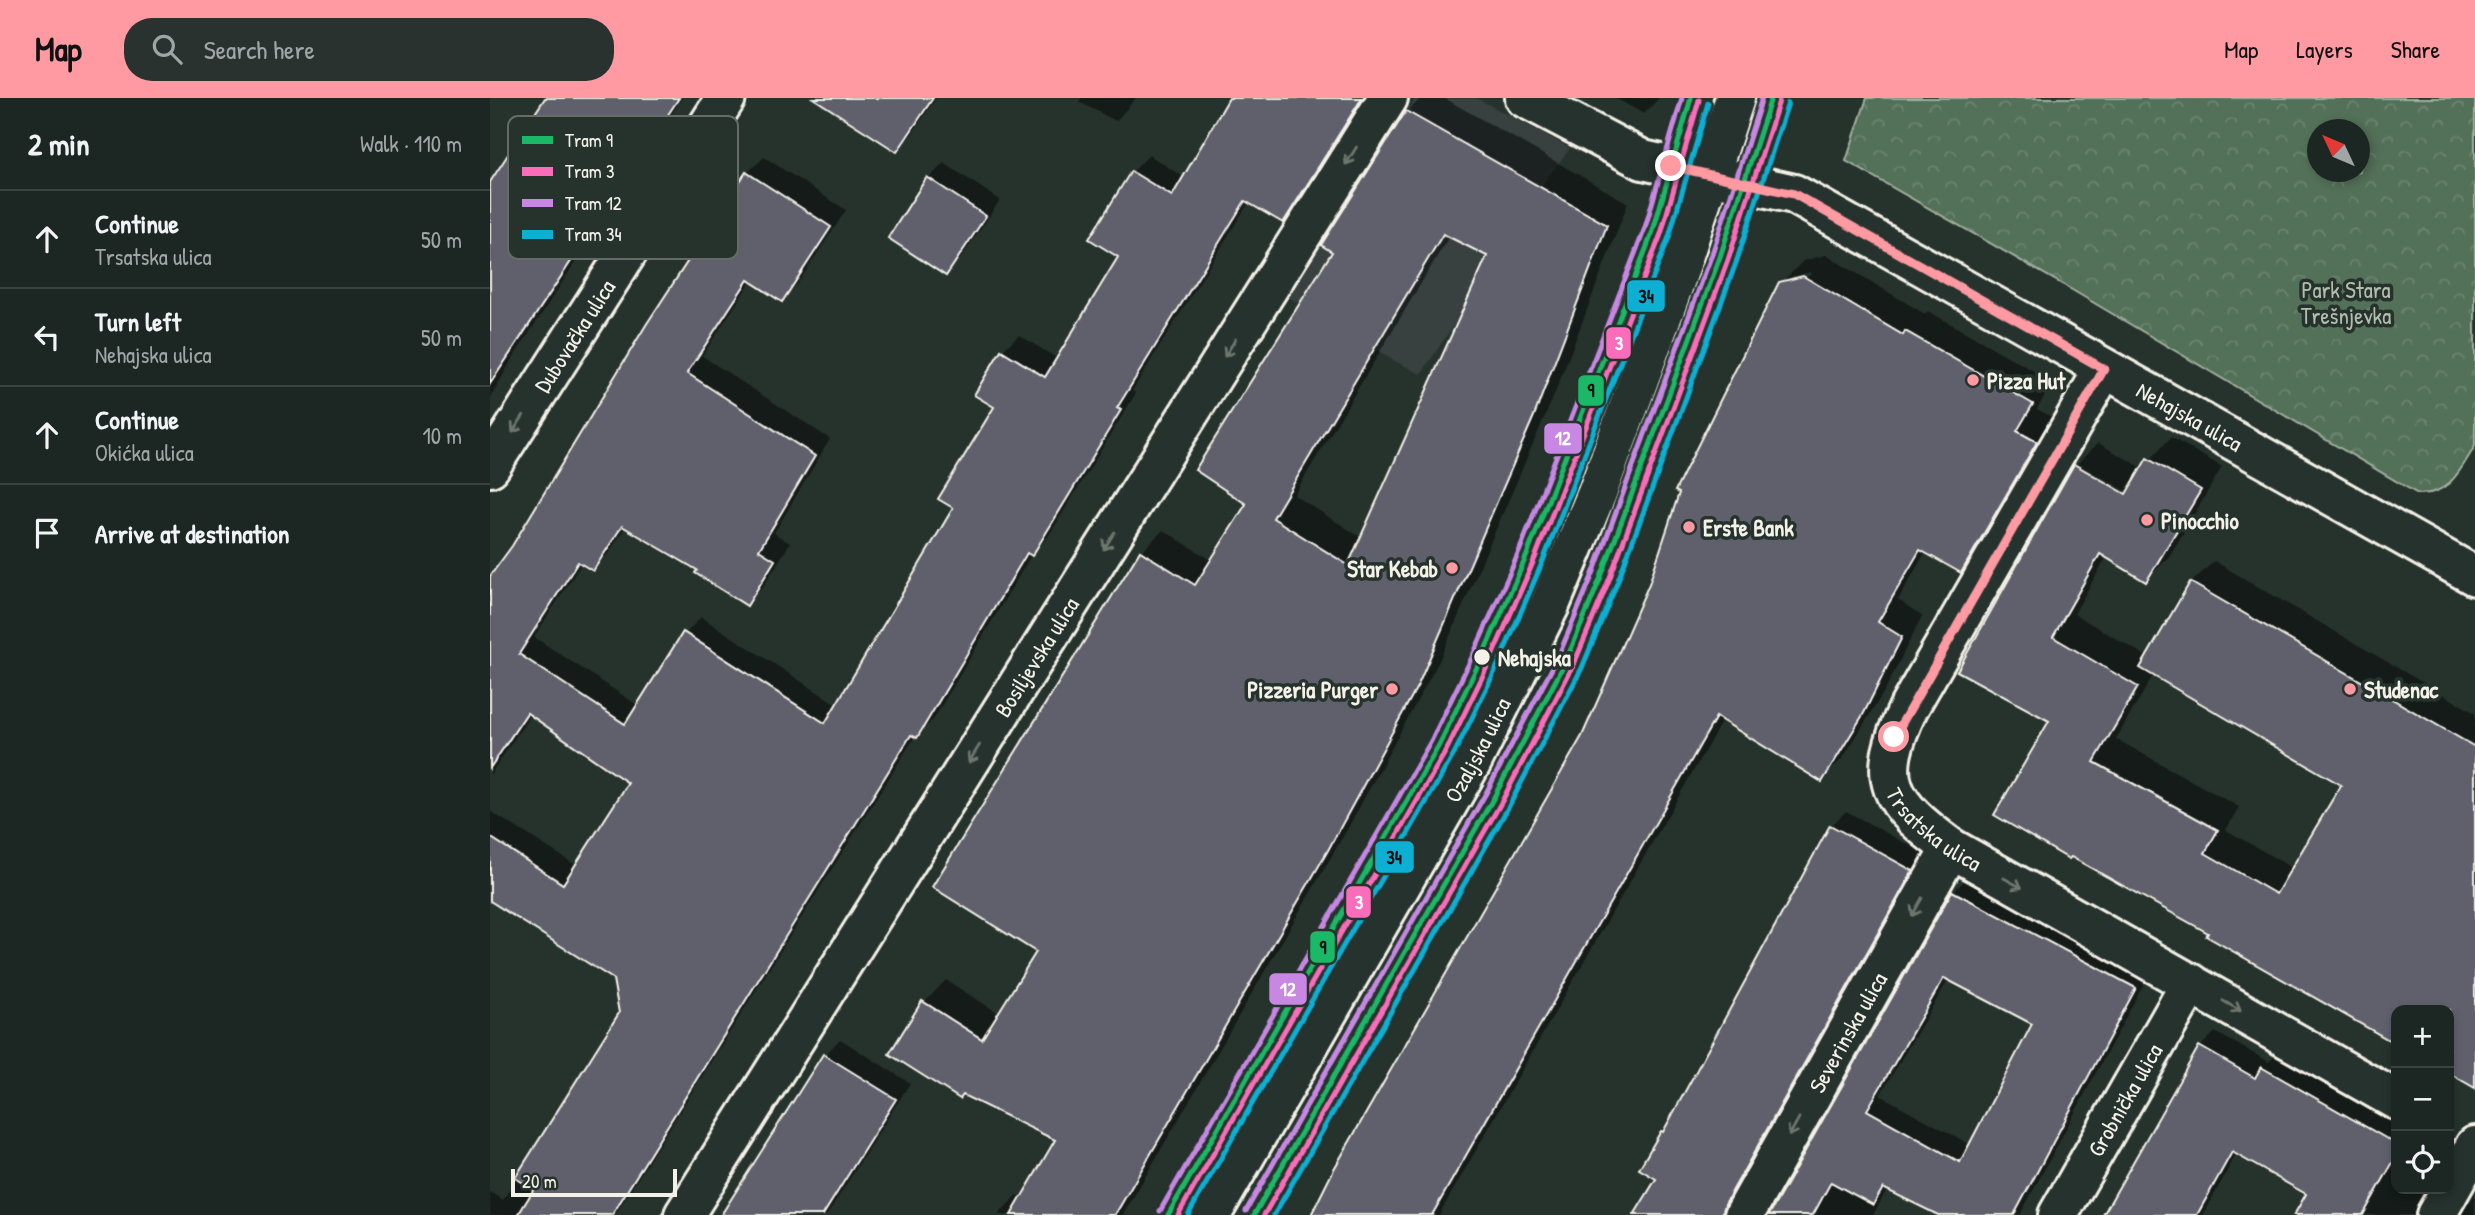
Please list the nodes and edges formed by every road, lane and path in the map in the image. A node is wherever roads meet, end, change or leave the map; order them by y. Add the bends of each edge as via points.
1 (726, 98) edge
2 (1388, 98) edge
3 (1525, 98) edge
4 (1735, 98) edge
5 (714, 116) edge
6 (1711, 175) junction
7 (623, 259) edge
8 (2104, 369) junction
9 (490, 467) edge
10 (2471, 566) edge
11 (1951, 848) junction
12 (2191, 983) junction
13 (2391, 1097) edge
14 (2451, 1131) edge
15 (2475, 1145) edge
16 (684, 1215) edge
17 (1211, 1215) edge
18 (1744, 1215) edge
19 (2058, 1215) edge
20 (2436, 1215) edge

1 -> 5 street, Dubovačka ulica
2 -> 16 street, Bosiljevska ulica
3 - 6 street, Nehajska ulica via 1643,160
4 - 6 street, Ozaljska ulica
6 - 8 street, Nehajska ulica via 1794,194
6 - 17 street, Ozaljska ulica via 1597,493 1521,667 1472,762
7 -> 9 street, Dubovačka ulica
8 - 10 street, Nehajska ulica
8 - 11 street, Trsatska ulica via 1894,737 1888,761 1891,785 1909,816
11 -> 12 street, Trsatska ulica
11 -> 18 street, Severinska ulica
12 -> 13 street, Trsatska ulica
12 - 19 street, Grobnička ulica
14 - 15 street
15 - 20 street

